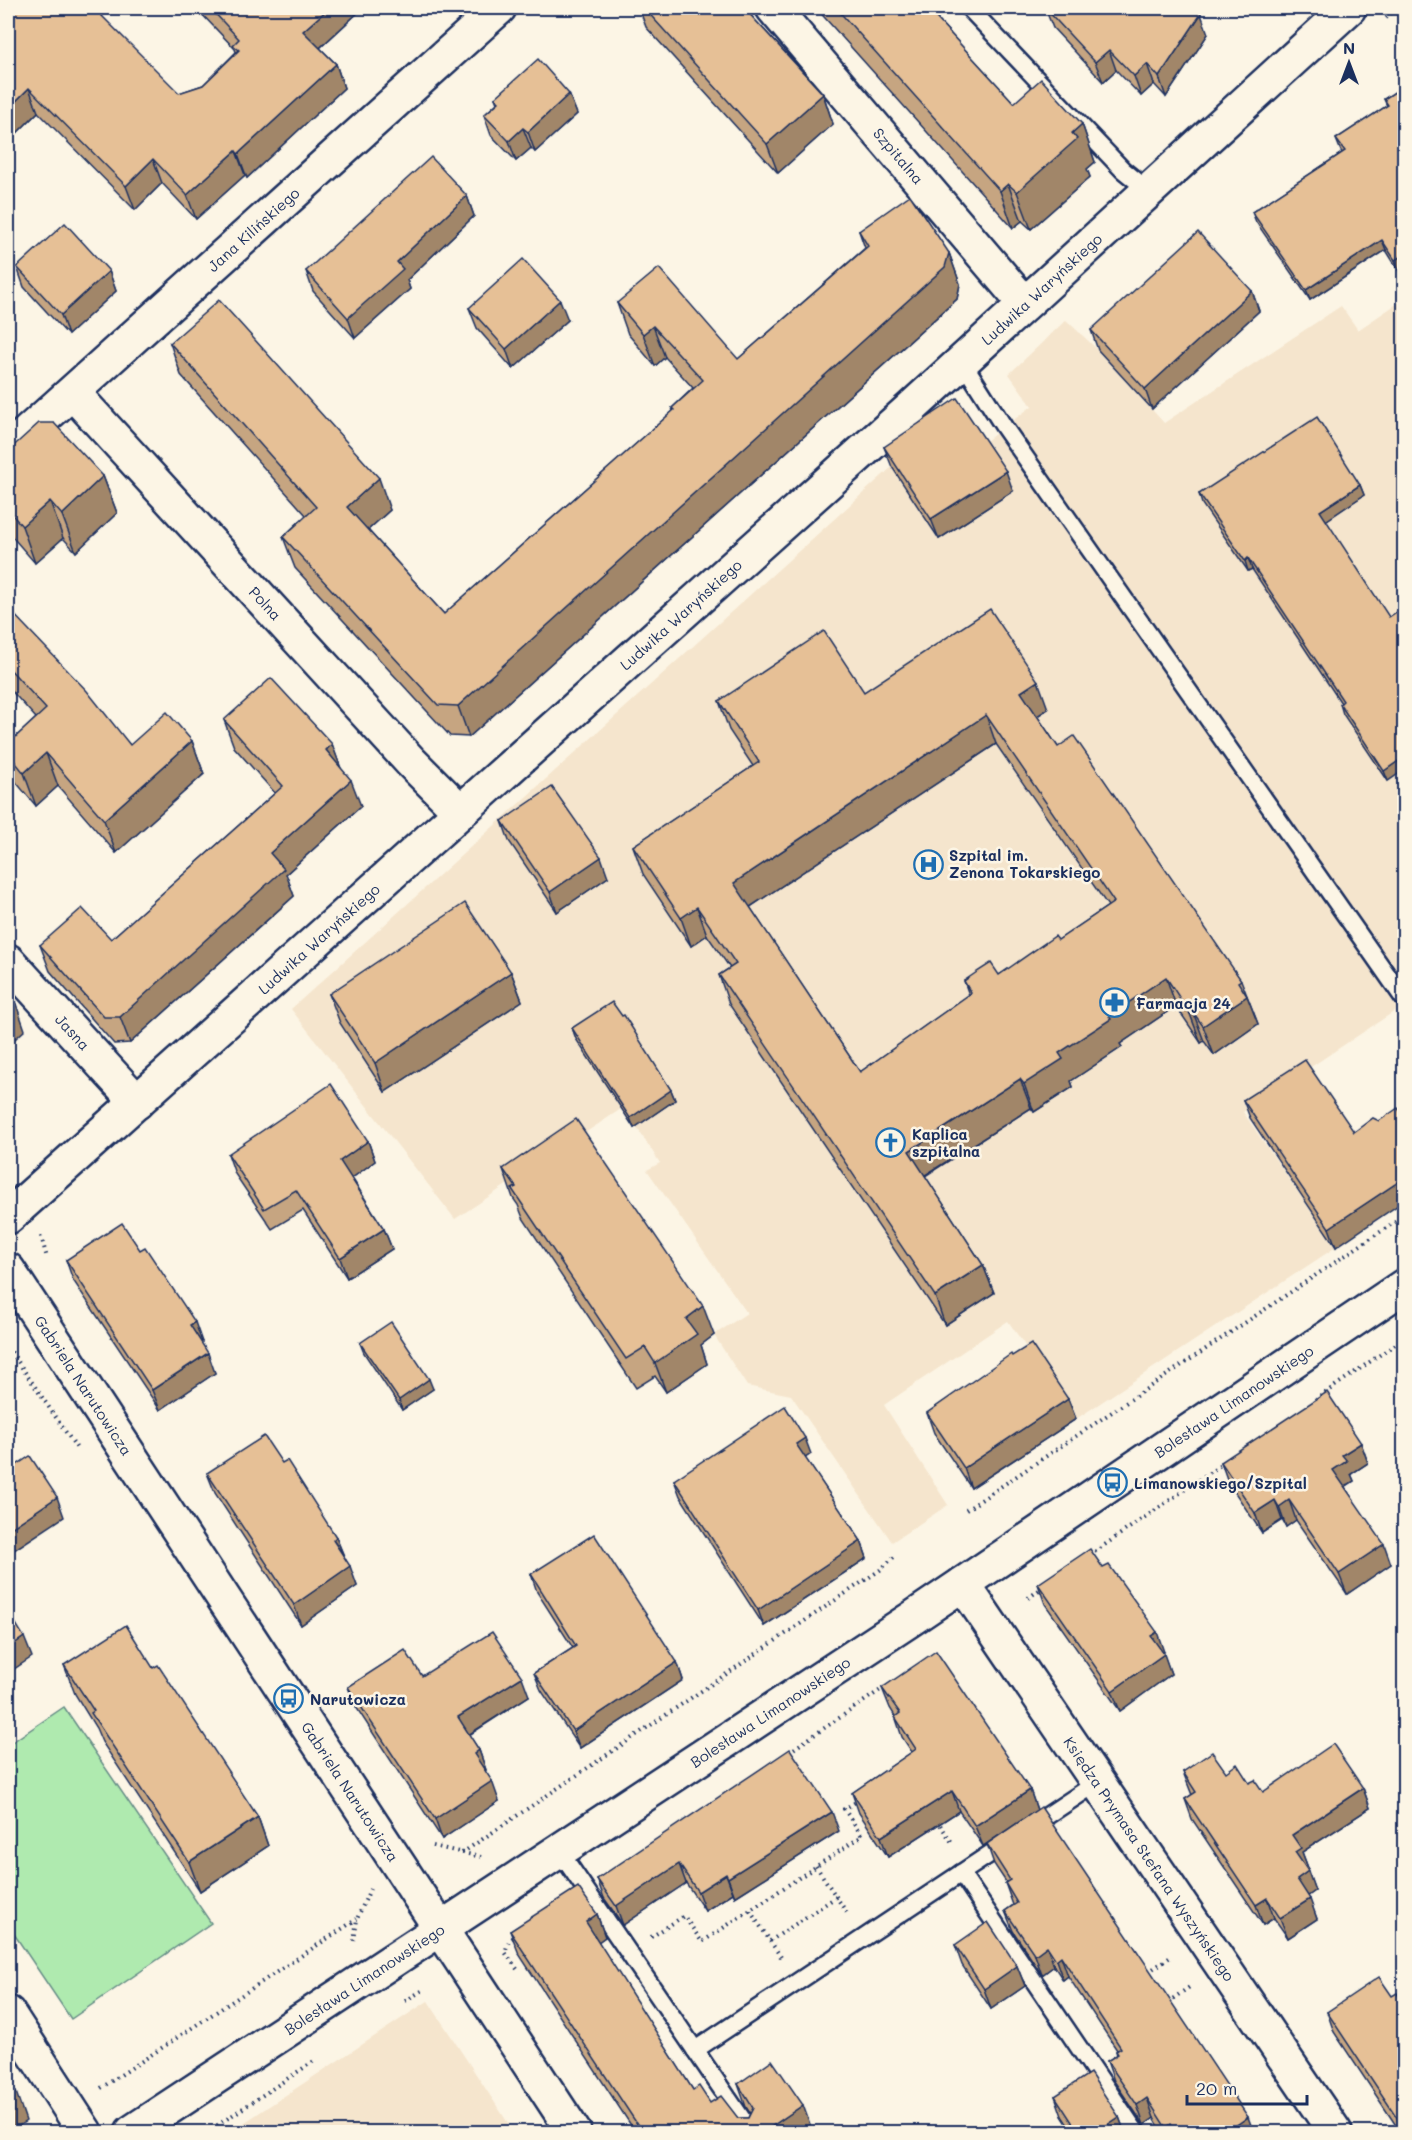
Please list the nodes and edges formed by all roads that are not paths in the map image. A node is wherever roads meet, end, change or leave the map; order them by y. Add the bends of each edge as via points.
1 (499, 8) edge
2 (773, 8) edge
3 (969, 8) edge
4 (1349, 8) edge
5 (1149, 191) junction
6 (1024, 303) junction
7 (962, 361) junction
8 (73, 393) junction
9 (8, 450) edge
10 (460, 811) junction
11 (8, 961) edge
12 (1404, 999) edge
13 (137, 1102) junction
14 (8, 1217) edge
15 (8, 1270) edge
16 (1404, 1286) edge
17 (963, 1584) junction
18 (1098, 1782) junction
19 (560, 1852) junction
20 (965, 1871) junction
21 (441, 1931) junction
22 (8, 2013) edge
23 (695, 2050) junction
24 (85, 2133) edge
25 (132, 2133) edge
26 (574, 2133) edge
27 (751, 2133) edge
28 (1136, 2133) edge
29 (1335, 2133) edge

1 - 8 street, Jana Kilińskiego
2 - 6 street, Szpitalna
3 - 5 lane via 1123,170
4 - 5 street, Ludwika Waryńskiego
5 - 6 street, Ludwika Waryńskiego
6 - 7 street, Ludwika Waryńskiego
7 - 10 street, Ludwika Waryńskiego
7 - 12 lane via 1004,427
8 - 9 street, Jana Kilińskiego
8 - 10 street, Polna
10 - 13 street, Ludwika Waryńskiego
11 - 13 street, Jasna
13 - 14 street, Ludwika Waryńskiego
15 - 21 street, Gabriela Narutowicza
16 - 17 street, Bolesława Limanowskiego
17 - 18 street, Księdza Prymasa Stefana Wyszyńskiego
17 - 19 street, Bolesława Limanowskiego
18 - 20 lane
18 - 29 street, Księdza Prymasa Stefana Wyszyńskiego
19 - 21 street, Bolesława Limanowskiego
19 - 23 lane
20 - 23 lane
20 - 28 lane
21 - 25 street, Bolesława Limanowskiego
21 - 26 street, Gabriela Narutowicza
22 - 24 street
23 - 27 lane

